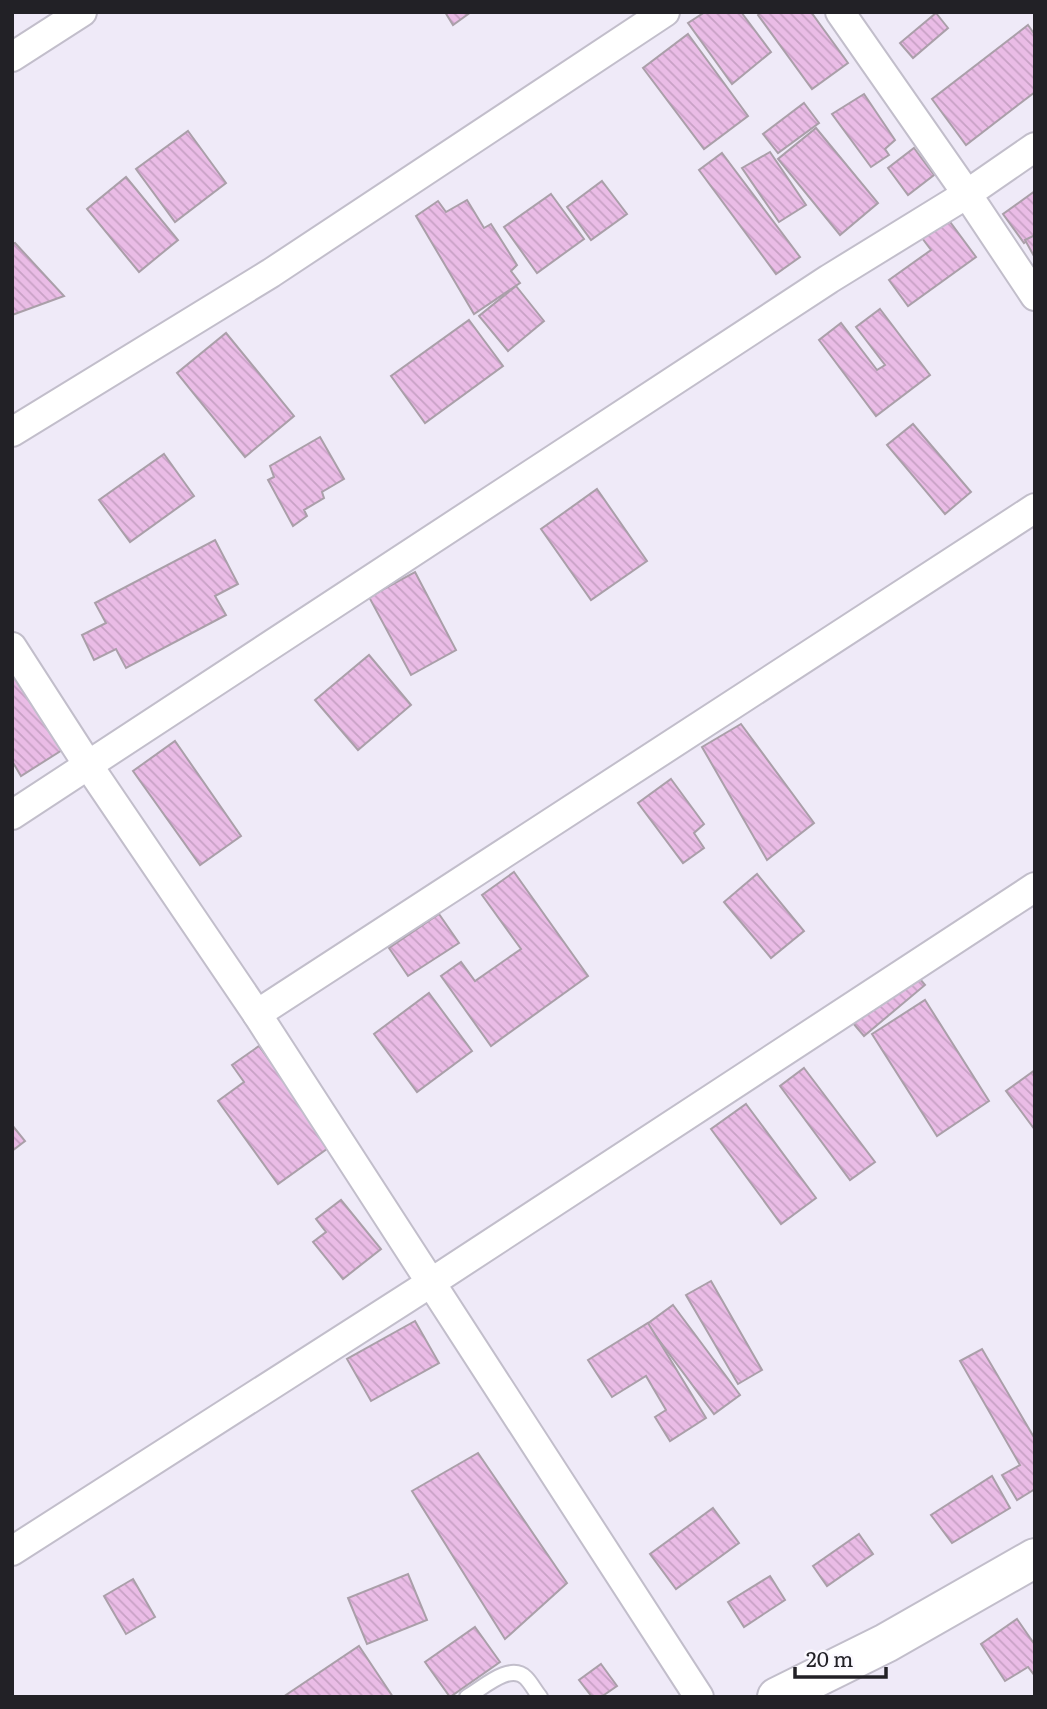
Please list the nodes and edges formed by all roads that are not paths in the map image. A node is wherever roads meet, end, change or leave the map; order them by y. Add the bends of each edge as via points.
1 (82, 12) edge
2 (665, 12) edge
3 (840, 12) edge
4 (12, 57) edge
5 (1035, 147) edge
6 (967, 194) junction
7 (1035, 296) edge
8 (12, 432) edge
9 (1035, 508) edge
10 (12, 647) edge
11 (88, 765) junction
12 (12, 815) edge
13 (1035, 887) edge
14 (257, 1014) junction
15 (432, 1282) junction
16 (12, 1551) edge
17 (1035, 1558) edge
18 (467, 1697) edge
19 (540, 1697) edge
20 (699, 1697) edge
21 (778, 1697) edge

1 - 4 street
2 - 8 street via 271,273
3 - 6 street
5 - 6 street
6 - 7 street
6 - 11 street via 829,279
9 - 14 street
10 - 11 street
11 - 12 street
11 - 14 street
13 - 15 street
14 - 15 street
15 - 16 street
15 - 20 street
17 - 21 street via 886,1643
18 - 19 lane via 508,1672 516,1672

